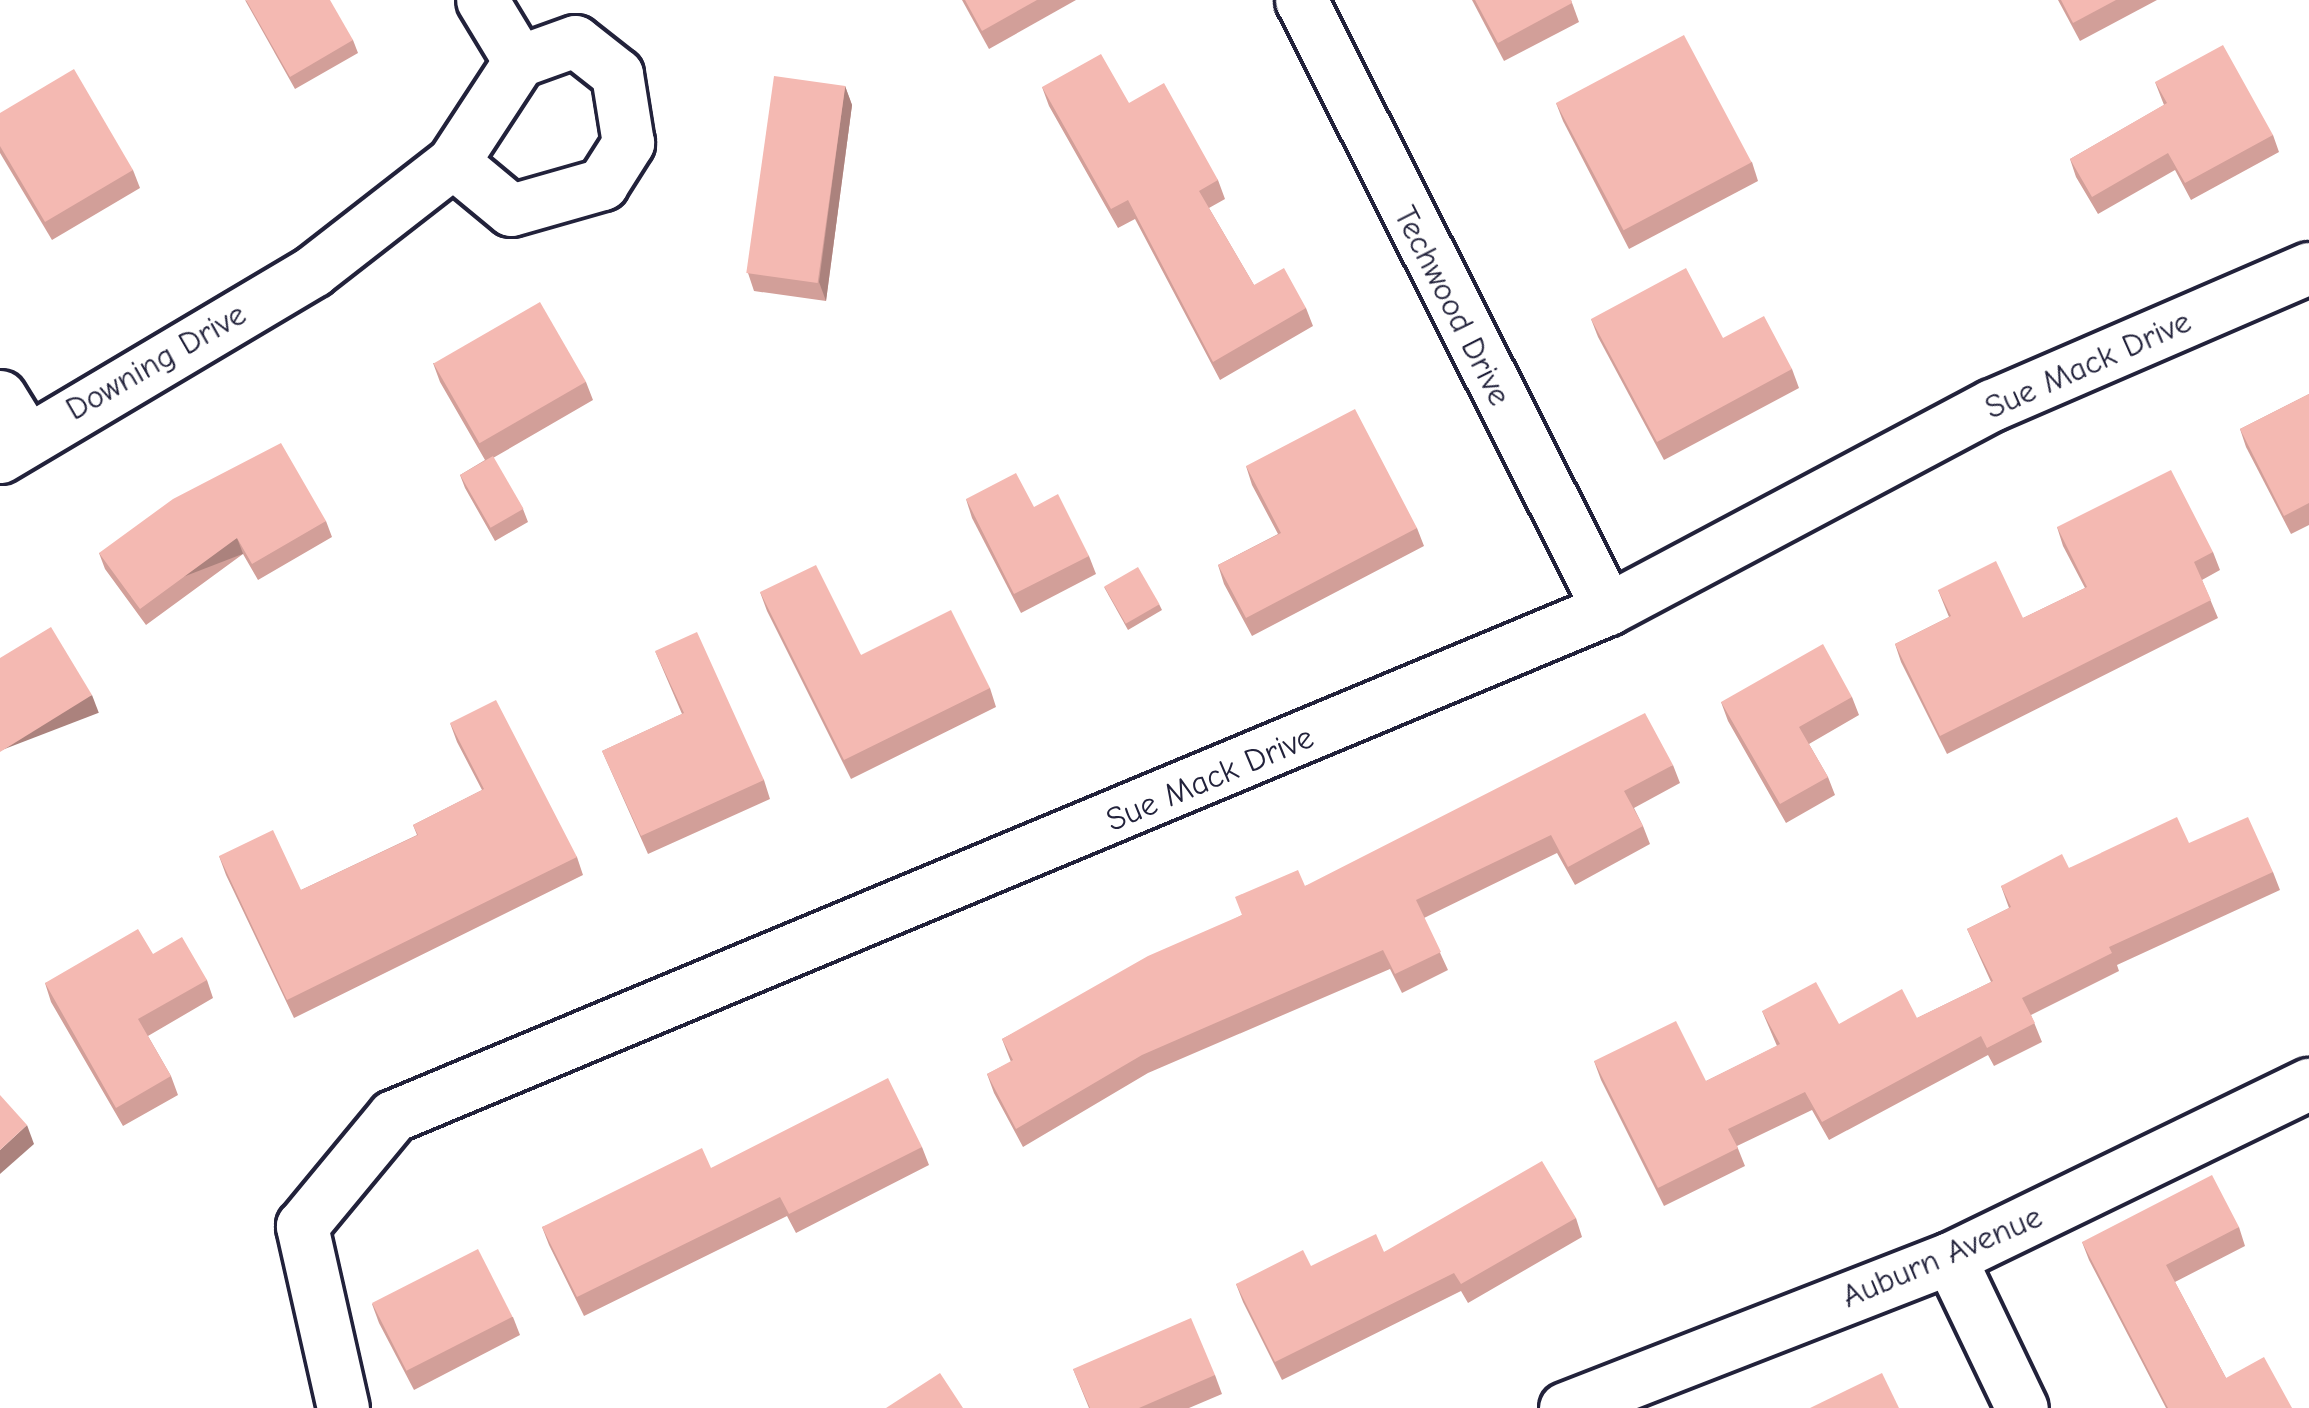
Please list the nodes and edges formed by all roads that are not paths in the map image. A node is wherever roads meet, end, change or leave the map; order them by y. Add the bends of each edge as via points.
1 (482, 0) edge
2 (1300, 0) edge
3 (519, 61) junction
4 (453, 162) junction
5 (2309, 268) edge
6 (8, 430) edge
7 (1608, 609) junction
8 (2309, 1084) edge
9 (1950, 1258) junction
10 (343, 1408) edge
11 (1564, 1408) edge
12 (2022, 1408) edge

1 - 3 street
2 - 7 street, Techwood Drive
3 - 4 street
3 - 4 street via 574,41 616,74 628,143 602,184 511,210
4 - 6 street, Downing Drive via 313,271
5 - 7 street, Sue Mack Drive via 1991,406
7 - 10 street, Sue Mack Drive via 393,1116 302,1226
8 - 9 street, Auburn Avenue
9 - 11 street, Auburn Avenue
9 - 12 street

